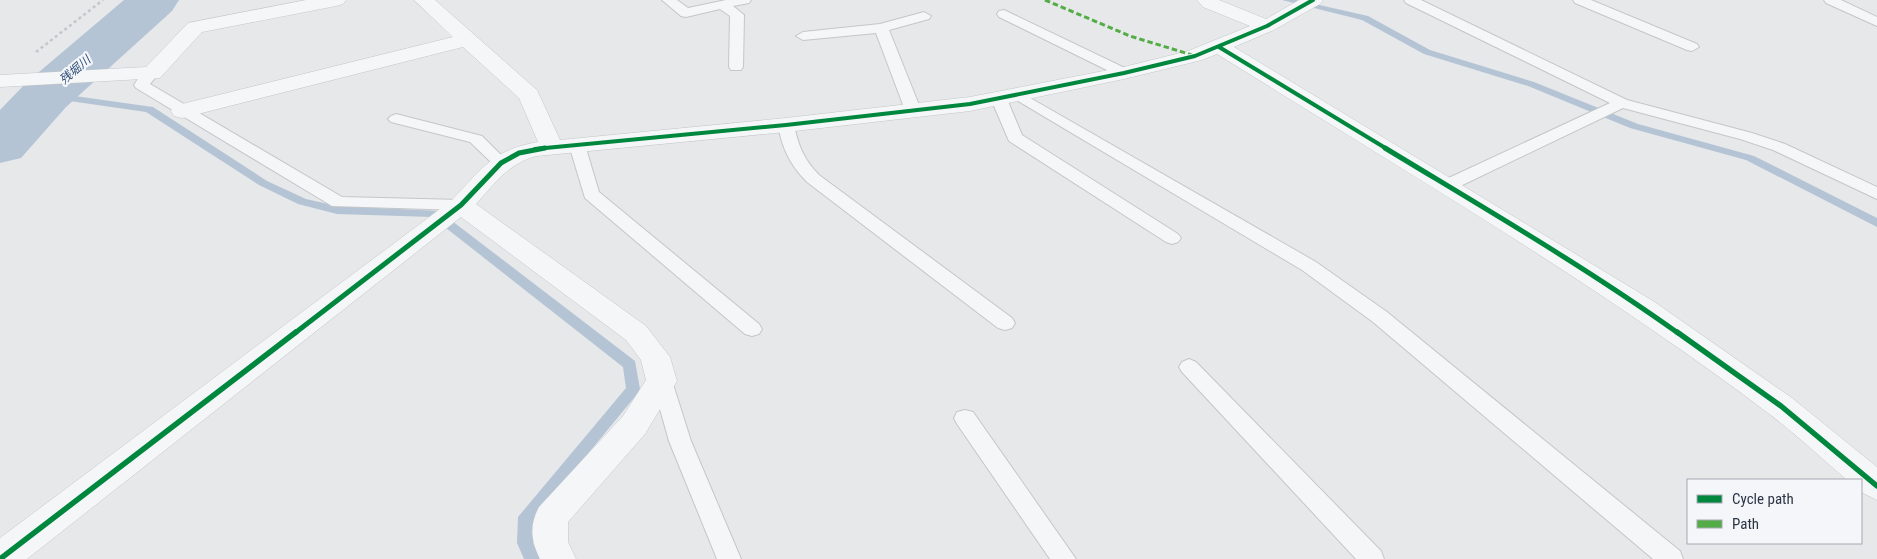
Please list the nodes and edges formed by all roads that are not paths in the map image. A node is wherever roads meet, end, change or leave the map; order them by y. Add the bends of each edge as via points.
1 (336, 0) edge
2 (424, 0) edge
3 (669, 0) edge
4 (744, 0) edge
5 (1207, 0) edge
6 (1411, 0) edge
7 (1580, 0) edge
8 (1831, 0) edge
9 (1308, 3) edge
10 (723, 5) junction
11 (1004, 14) dead end
12 (924, 16) dead end
13 (1877, 22) edge
14 (1267, 26) junction
15 (881, 28) junction
16 (803, 36) dead end
17 (469, 39) junction
18 (1219, 47) junction
19 (1692, 47) dead end
20 (736, 67) dead end
21 (152, 73) junction
22 (1124, 74) junction
23 (4, 81) edge
24 (1008, 97) junction
25 (1622, 102) junction
26 (913, 110) junction
27 (182, 111) junction
28 (396, 119) dead end
29 (786, 125) junction
30 (577, 145) junction
31 (552, 147) junction
32 (501, 163) junction
33 (1446, 186) junction
34 (1877, 194) edge
35 (445, 217) junction
36 (1172, 238) dead end
37 (1005, 323) dead end
38 (752, 330) dead end
39 (1189, 367) dead end
40 (662, 381) junction
41 (965, 418) dead end
42 (1877, 486) edge
43 (0, 559) edge
44 (558, 559) edge
45 (729, 559) edge
46 (1064, 559) edge
47 (1372, 559) edge
48 (1671, 559) edge

1 - 21 street via 195,27
2 - 17 street
3 - 10 lane via 686,13
4 - 10 lane
5 - 14 street
6 - 25 lane
7 - 19 lane
8 - 13 lane
9 - 14 street
10 - 20 lane via 737,15
11 - 22 lane
12 - 15 lane
14 - 18 street
15 - 16 lane
15 - 26 lane
17 - 27 street
17 - 31 street via 529,95
18 - 22 street
18 - 33 street
21 - 23 street
21 - 27 lane via 141,85
22 - 24 street
24 - 26 street
24 - 36 lane via 1015,138
24 - 48 lane via 1309,266 1342,288
25 - 33 lane
25 - 34 lane via 1779,147
26 - 29 street
27 - 35 lane via 338,202
28 - 32 lane via 476,139
29 - 30 street
29 - 37 lane via 791,152 801,168
30 - 31 street
30 - 38 lane via 591,194
31 - 32 street via 519,154
32 - 35 street
33 - 42 street via 1644,308 1781,406
35 - 40 street via 636,333 655,357
35 - 43 street
39 - 47 lane
40 - 44 street via 634,424 551,517 550,542
40 - 45 lane via 680,441
41 - 46 lane

